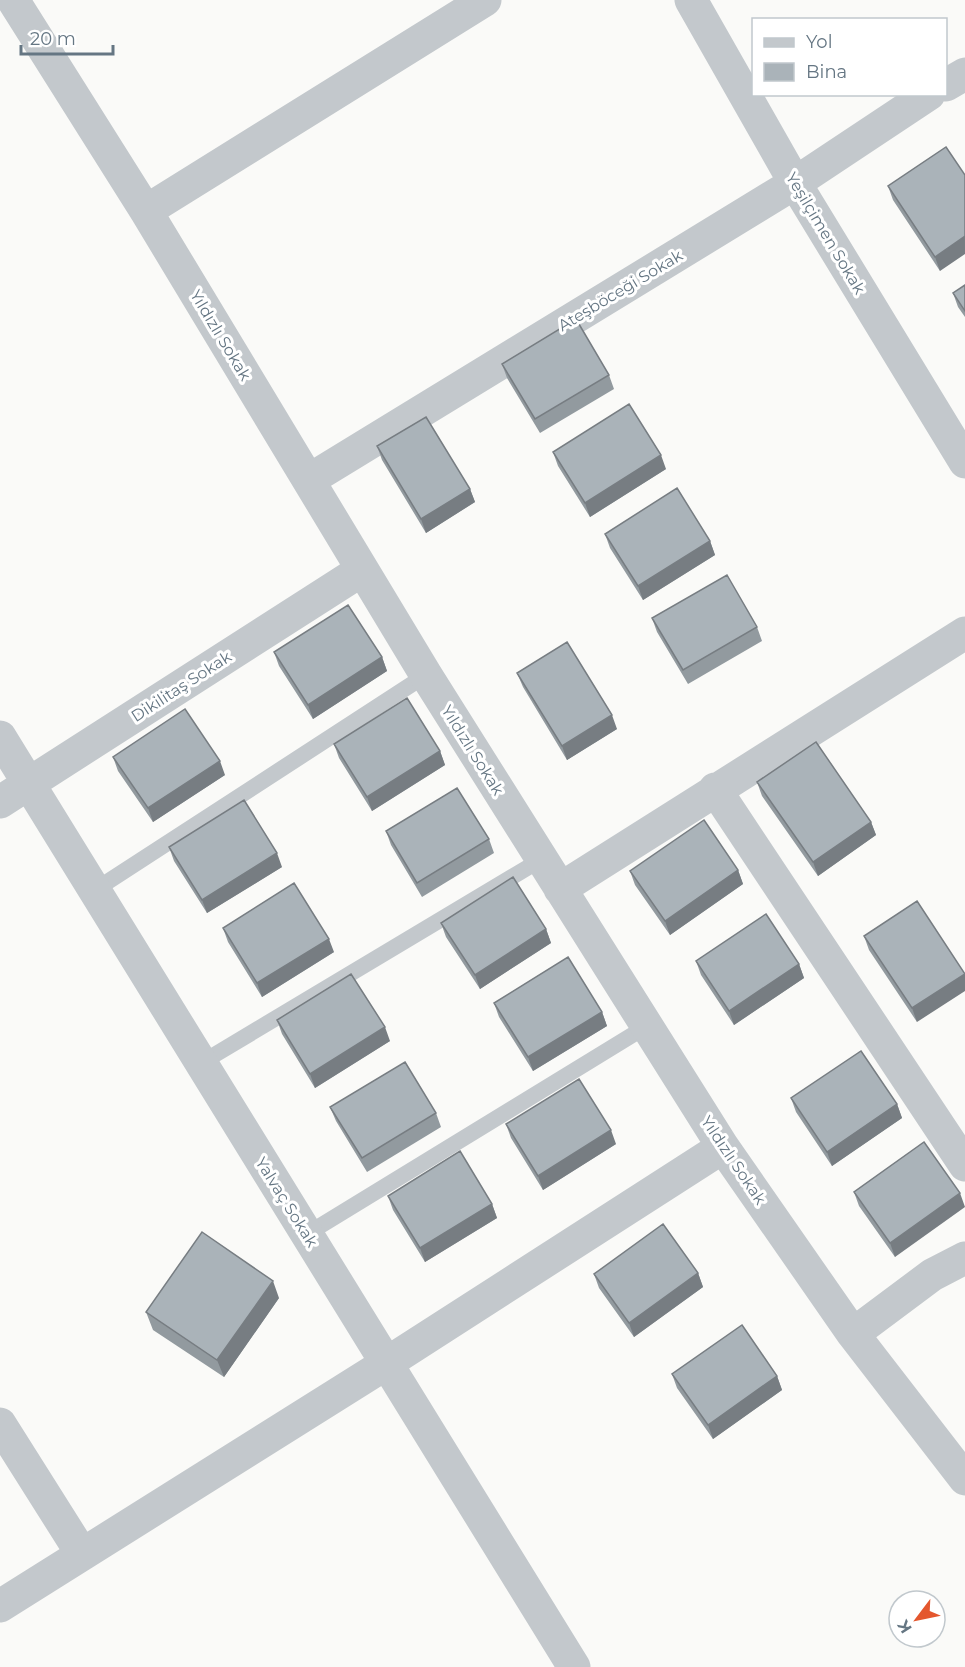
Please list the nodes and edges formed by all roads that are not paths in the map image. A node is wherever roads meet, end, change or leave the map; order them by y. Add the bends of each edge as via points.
1 (13, 0) edge
2 (485, 0) edge
3 (691, 0) edge
4 (965, 74) edge
5 (947, 84) edge
6 (926, 96) edge
7 (795, 183) junction
8 (146, 211) junction
9 (965, 462) edge
10 (309, 480) junction
11 (362, 570) junction
12 (965, 633) edge
13 (426, 675) junction
14 (0, 737) edge
15 (28, 783) junction
16 (715, 789) junction
17 (0, 802) edge
18 (542, 859) junction
19 (560, 889) junction
20 (95, 890) junction
21 (647, 1026) junction
22 (201, 1063) junction
23 (723, 1147) junction
24 (965, 1165) edge
25 (307, 1234) junction
26 (965, 1258) edge
27 (853, 1334) junction
28 (387, 1363) junction
29 (0, 1424) edge
30 (963, 1474) edge
31 (82, 1554) junction
32 (0, 1606) edge
33 (574, 1667) edge

1 - 8 street, Yıldızlı Sokak
2 - 8 street
3 - 7 street, Yeşilçimen Sokak
4 - 5 street
6 - 7 street, Ateşböceği Sokak
7 - 9 street, Yeşilçimen Sokak
7 - 10 street, Ateşböceği Sokak
8 - 10 street, Yıldızlı Sokak
10 - 11 street, Yıldızlı Sokak
11 - 13 street, Yıldızlı Sokak
11 - 15 street, Dikilitaş Sokak
12 - 16 street
13 - 18 street, Yıldızlı Sokak
13 - 20 lane
14 - 15 street, Yalvaç Sokak
15 - 17 street, Dikilitaş Sokak
15 - 20 street, Yalvaç Sokak
16 - 19 street
16 - 24 street
18 - 19 street, Yıldızlı Sokak
18 - 22 lane
19 - 21 street, Yıldızlı Sokak
20 - 22 street, Yalvaç Sokak
21 - 23 street, Yıldızlı Sokak
21 - 25 lane
22 - 25 street, Yalvaç Sokak
23 - 27 street, Yıldızlı Sokak
23 - 28 street
25 - 28 street, Yalvaç Sokak
26 - 27 street via 932,1275
27 - 30 street, Yıldızlı Sokak
28 - 31 street
28 - 33 street, Yalvaç Sokak
29 - 31 street
31 - 32 street

